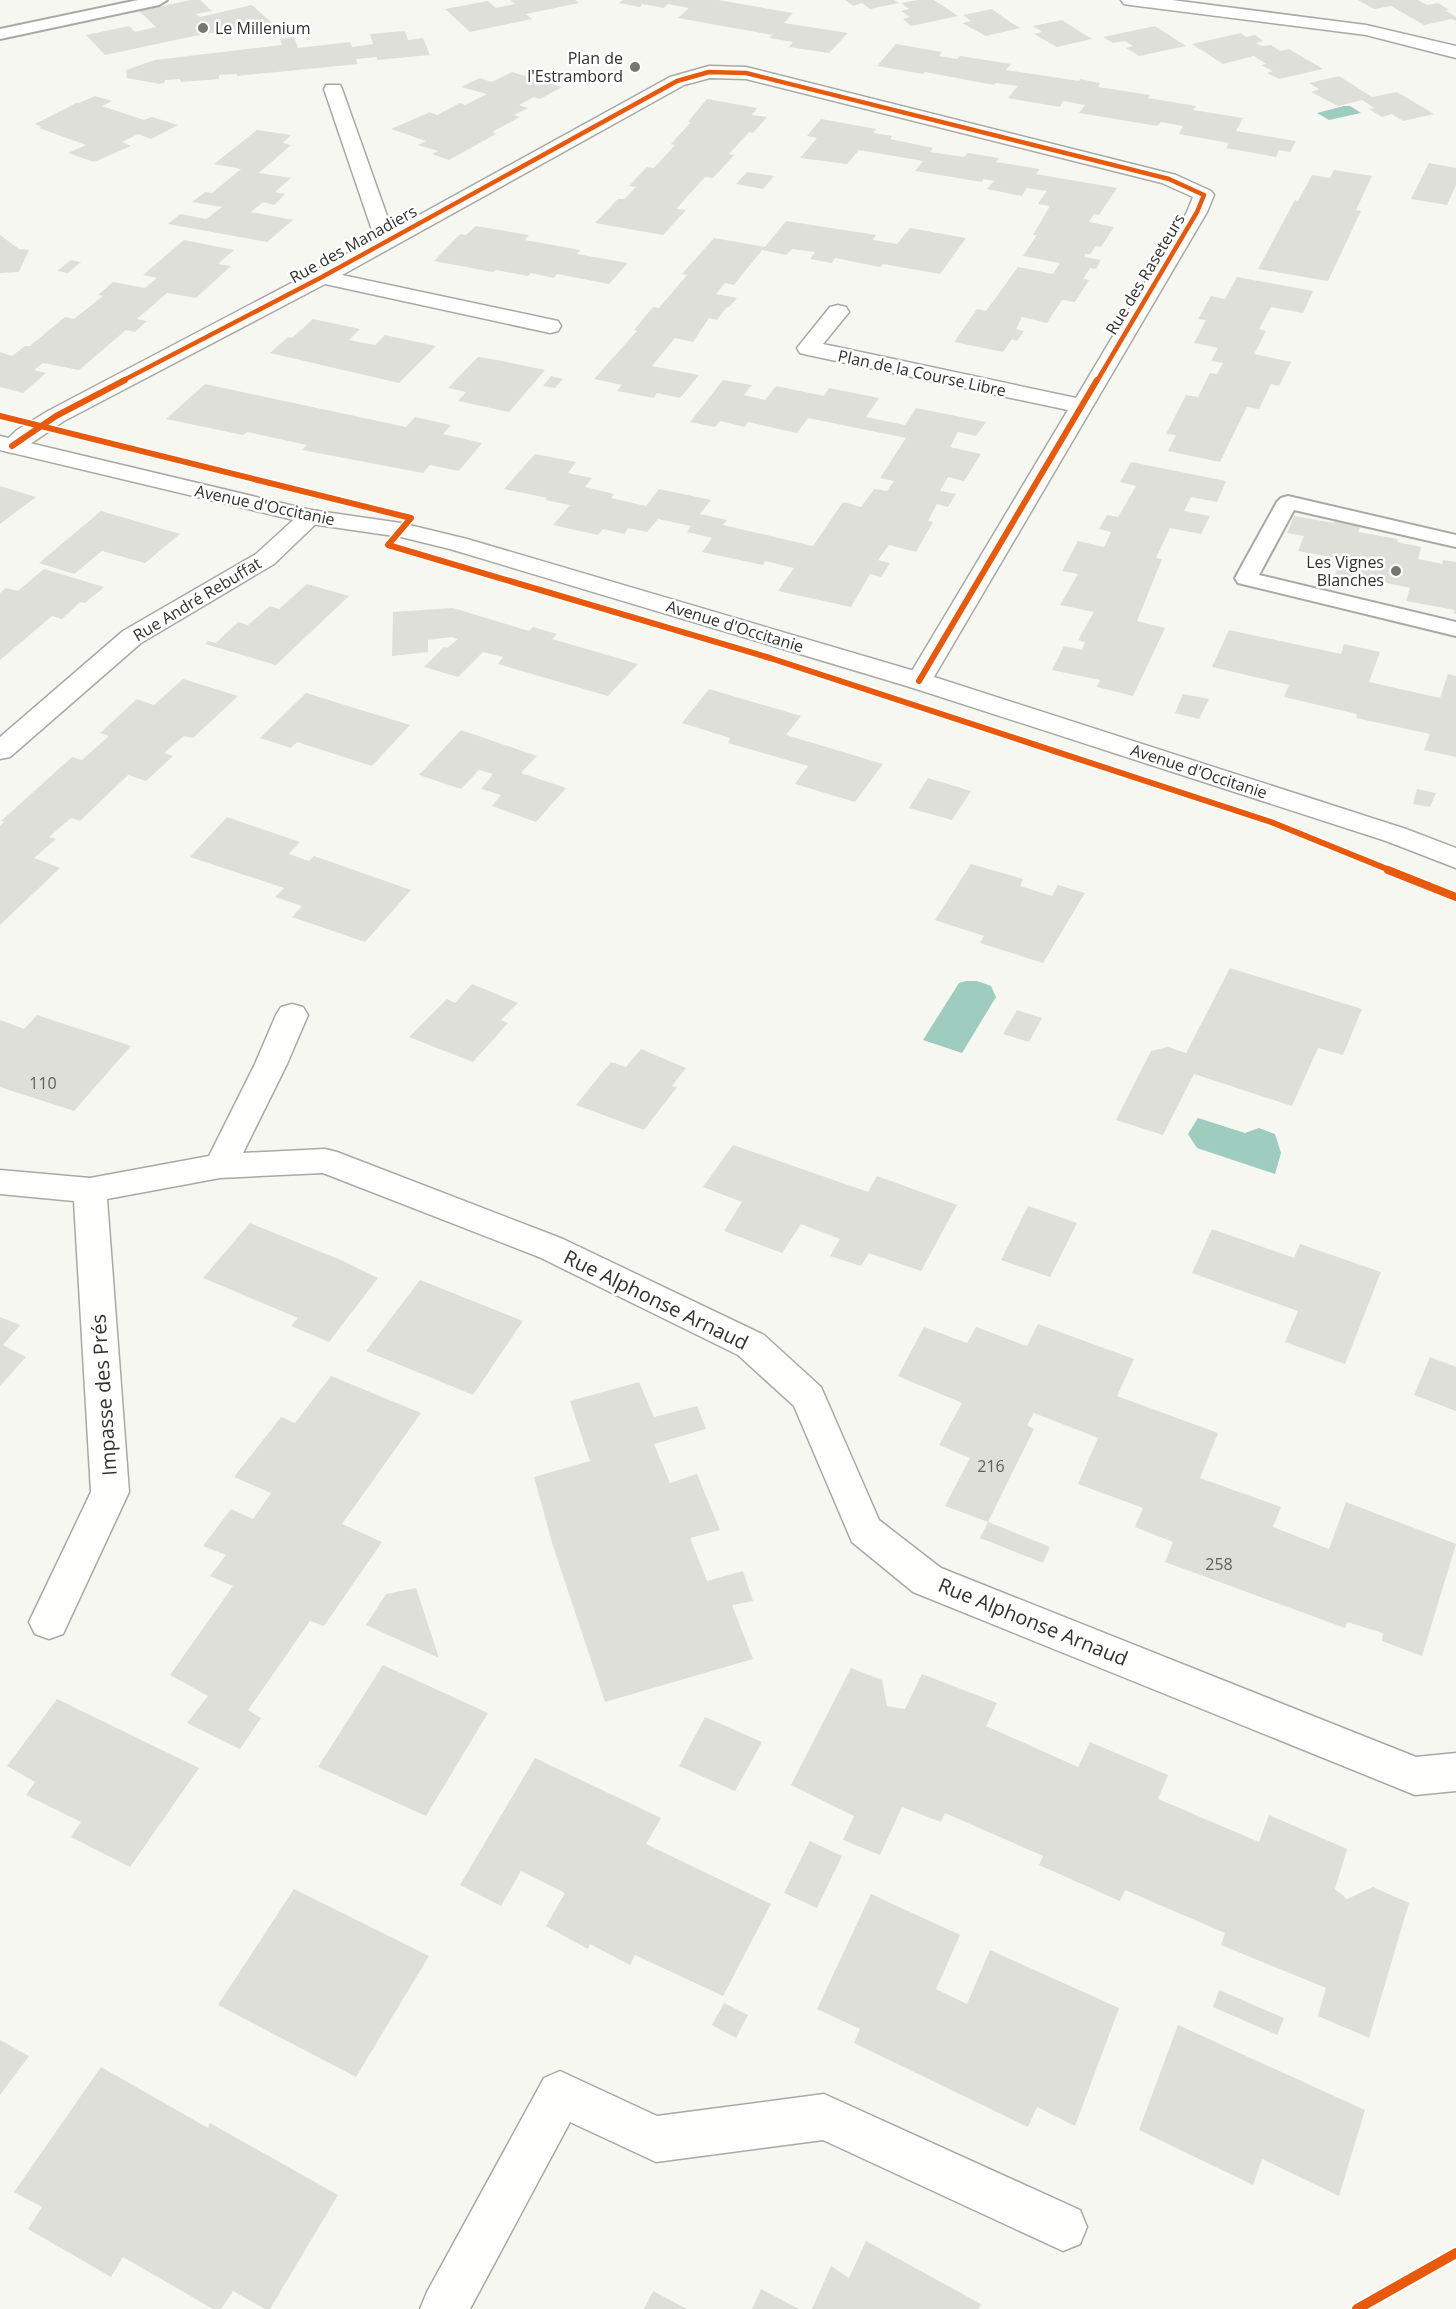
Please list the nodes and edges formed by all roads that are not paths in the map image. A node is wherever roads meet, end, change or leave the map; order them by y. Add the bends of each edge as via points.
1 (159, 0) edge
2 (1130, 0) edge
3 (0, 34) edge
4 (1456, 52) edge
5 (709, 72) joint
6 (333, 89) dead end
7 (386, 241) junction
8 (322, 277) junction
9 (838, 312) dead end
10 (550, 326) dead end
11 (1083, 406) junction
12 (6, 445) edge
13 (311, 517) junction
14 (1456, 541) edge
15 (1456, 629) edge
16 (919, 681) junction
17 (0, 751) edge
18 (1456, 859) edge
19 (292, 1015) dead end
20 (220, 1166) junction
21 (0, 1182) edge
22 (90, 1190) junction
23 (49, 1622) dead end
24 (1456, 1772) edge
25 (1063, 2227) dead end
26 (444, 2309) edge

1 - 3 lane
2 - 4 street via 1366,30
5 - 7 street, Rue des Manadiers via 677,81
5 - 11 street, Rue des Raseteurs via 746,73 1169,179 1204,195
6 - 7 street
7 - 8 street, Rue des Manadiers
8 - 10 street
8 - 12 street, Rue des Manadiers
9 - 11 street, Plan de la Course Libre via 808,348
11 - 16 street, Rue des Raseteurs
12 - 13 street, Avenue d'Occitanie
13 - 16 street, Avenue d'Occitanie via 401,530 458,544
13 - 17 street, Rue André Rebuffat via 265,559 132,637
14 - 15 lane via 1288,502 1246,578
16 - 18 street, Avenue d'Occitanie via 1396,835
19 - 20 street
20 - 22 street, Rue Alphonse Arnaud
20 - 24 street, Rue Alphonse Arnaud via 325,1161 551,1248 751,1345 808,1397 865,1531 927,1580 1415,1776
21 - 22 street, Rue Alphonse Arnaud
22 - 23 street, Impasse des Prés via 110,1492
25 - 26 street via 824,2117 656,2139 560,2094

